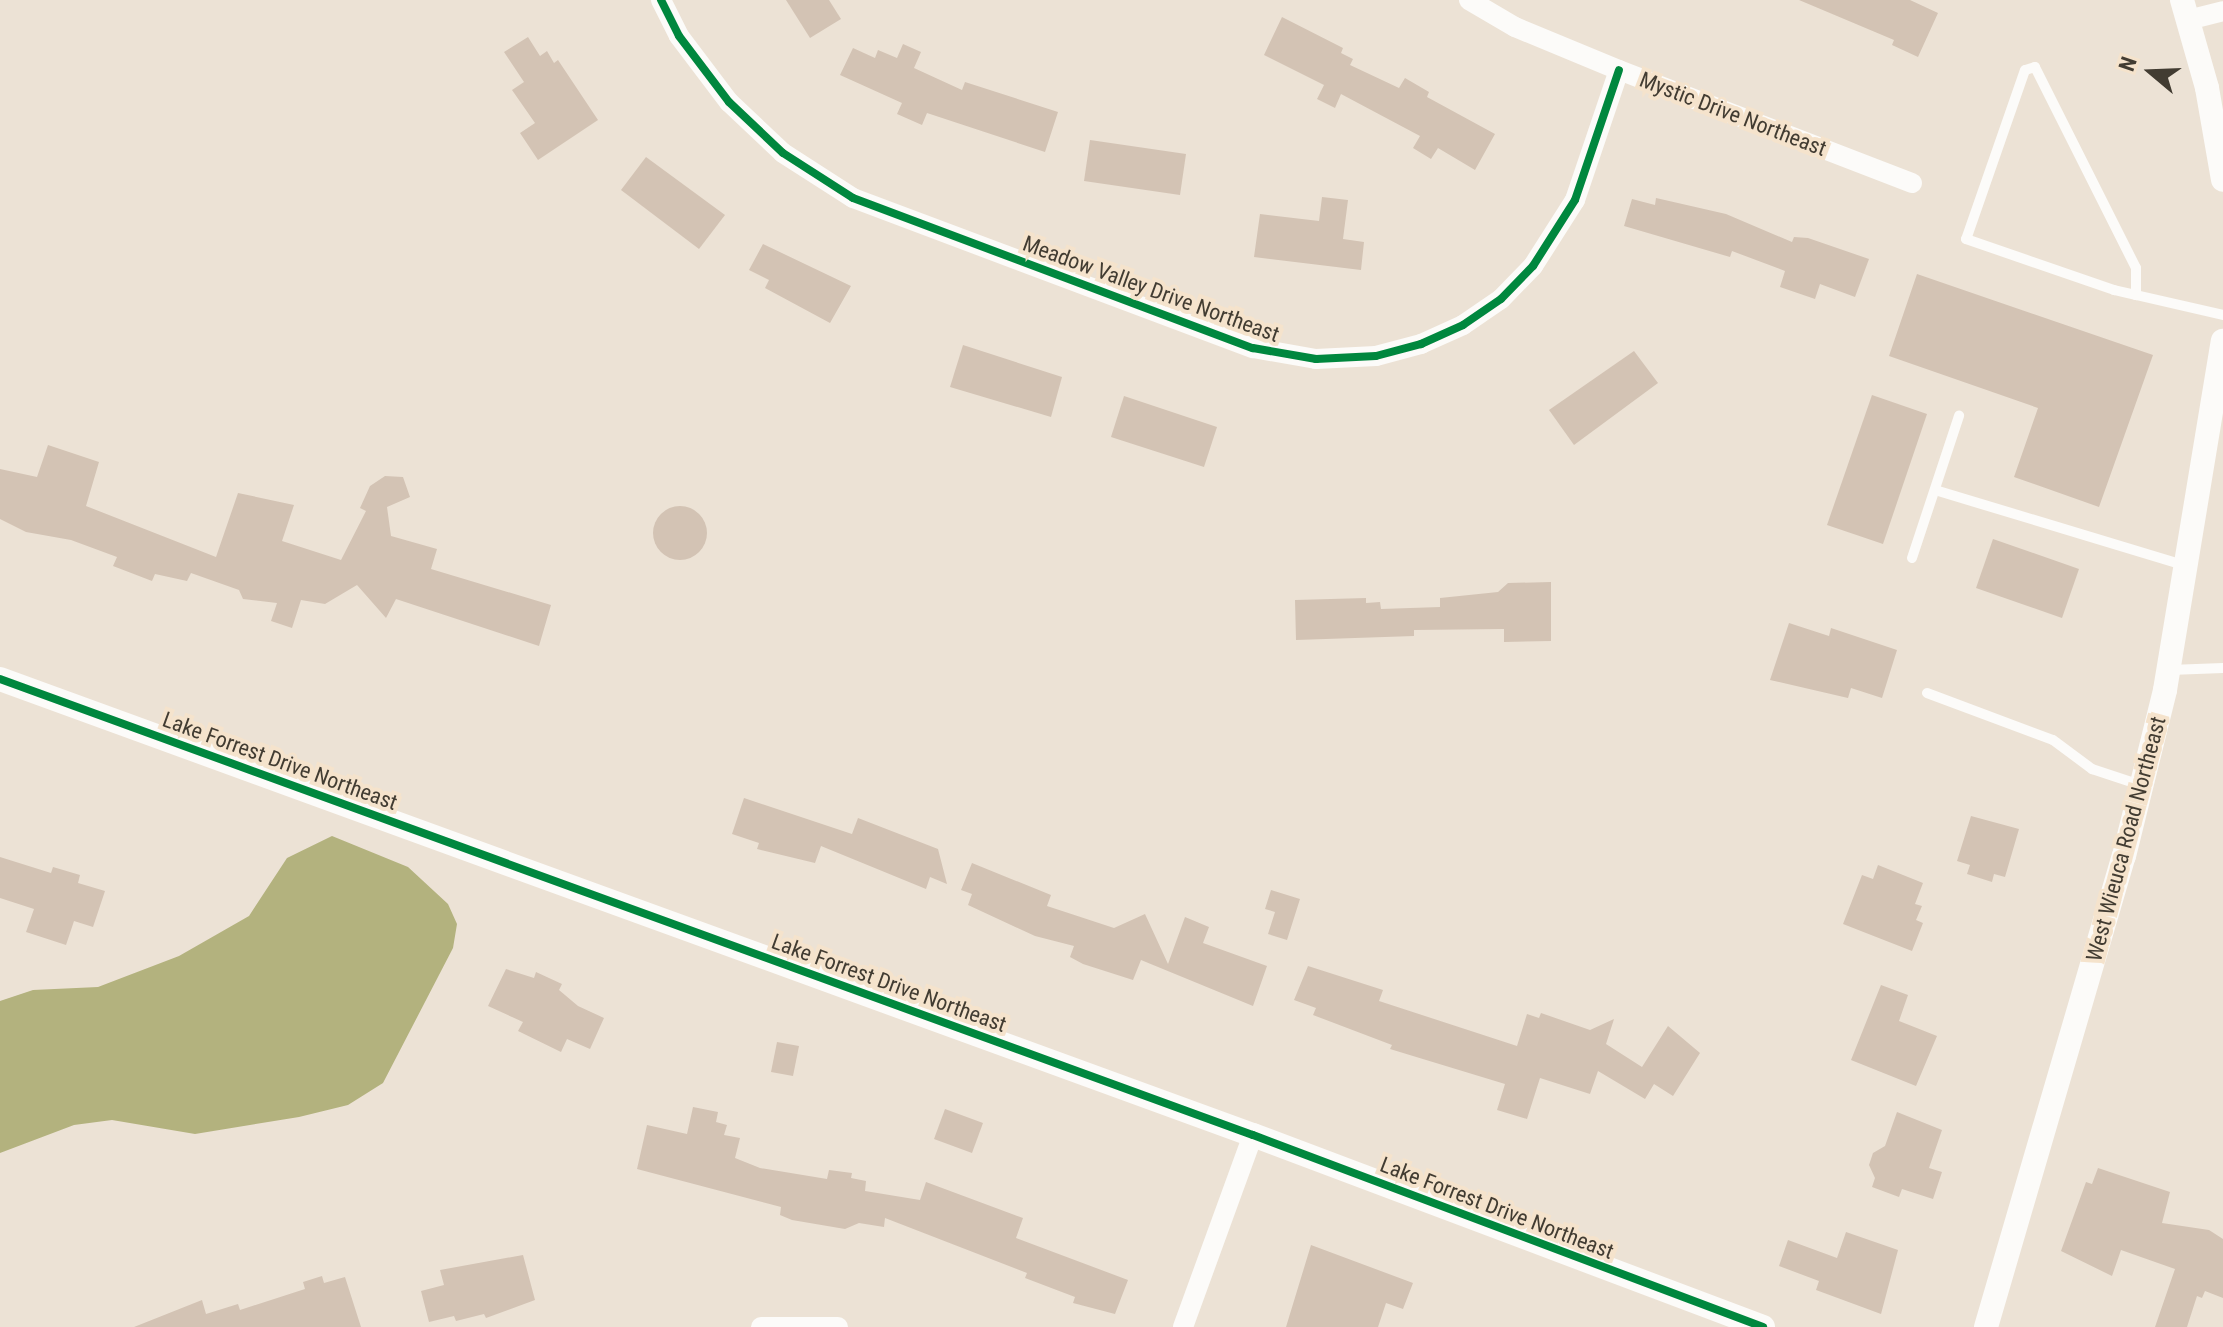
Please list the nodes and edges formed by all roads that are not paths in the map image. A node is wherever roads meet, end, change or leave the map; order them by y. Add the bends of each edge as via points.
1 (661, 0) edge
2 (1469, 0) edge
3 (2185, 10) edge
4 (2223, 11) edge
5 (1619, 70) junction
6 (2223, 180) edge
7 (1912, 183) dead end
8 (2136, 295) junction
9 (2223, 315) edge
10 (2223, 341) edge
11 (1959, 416) dead end
12 (1935, 490) junction
13 (1912, 558) dead end
14 (2188, 566) junction
15 (2223, 668) edge
16 (2170, 670) junction
17 (0, 679) edge
18 (1927, 693) dead end
19 (2142, 785) junction
20 (1253, 1135) junction
21 (761, 1327) edge
22 (838, 1327) edge
23 (1183, 1327) edge
24 (1763, 1327) edge
25 (1986, 1327) edge

1 - 5 street, Meadow Valley Drive Northeast via 679,36 729,102 783,153 853,198 1253,348 1316,359 1376,356 1421,344 1463,325 1501,299 1564,222
2 - 5 street, Mystic Drive Northeast via 1515,27
3 - 4 street
3 - 6 street via 2207,88
5 - 7 street, Mystic Drive Northeast
8 - 8 lane via 1966,239 2025,70 2035,67 2136,268
8 - 9 lane
10 - 14 street, West Wieuca Road Northeast
11 - 12 lane
12 - 13 lane
12 - 14 lane
14 - 16 street, West Wieuca Road Northeast
15 - 16 lane
16 - 19 street, West Wieuca Road Northeast
17 - 20 street, Lake Forrest Drive Northeast
18 - 19 lane via 2053,740 2092,769
19 - 25 street, West Wieuca Road Northeast
20 - 23 street
20 - 24 street, Lake Forrest Drive Northeast
21 - 22 street

